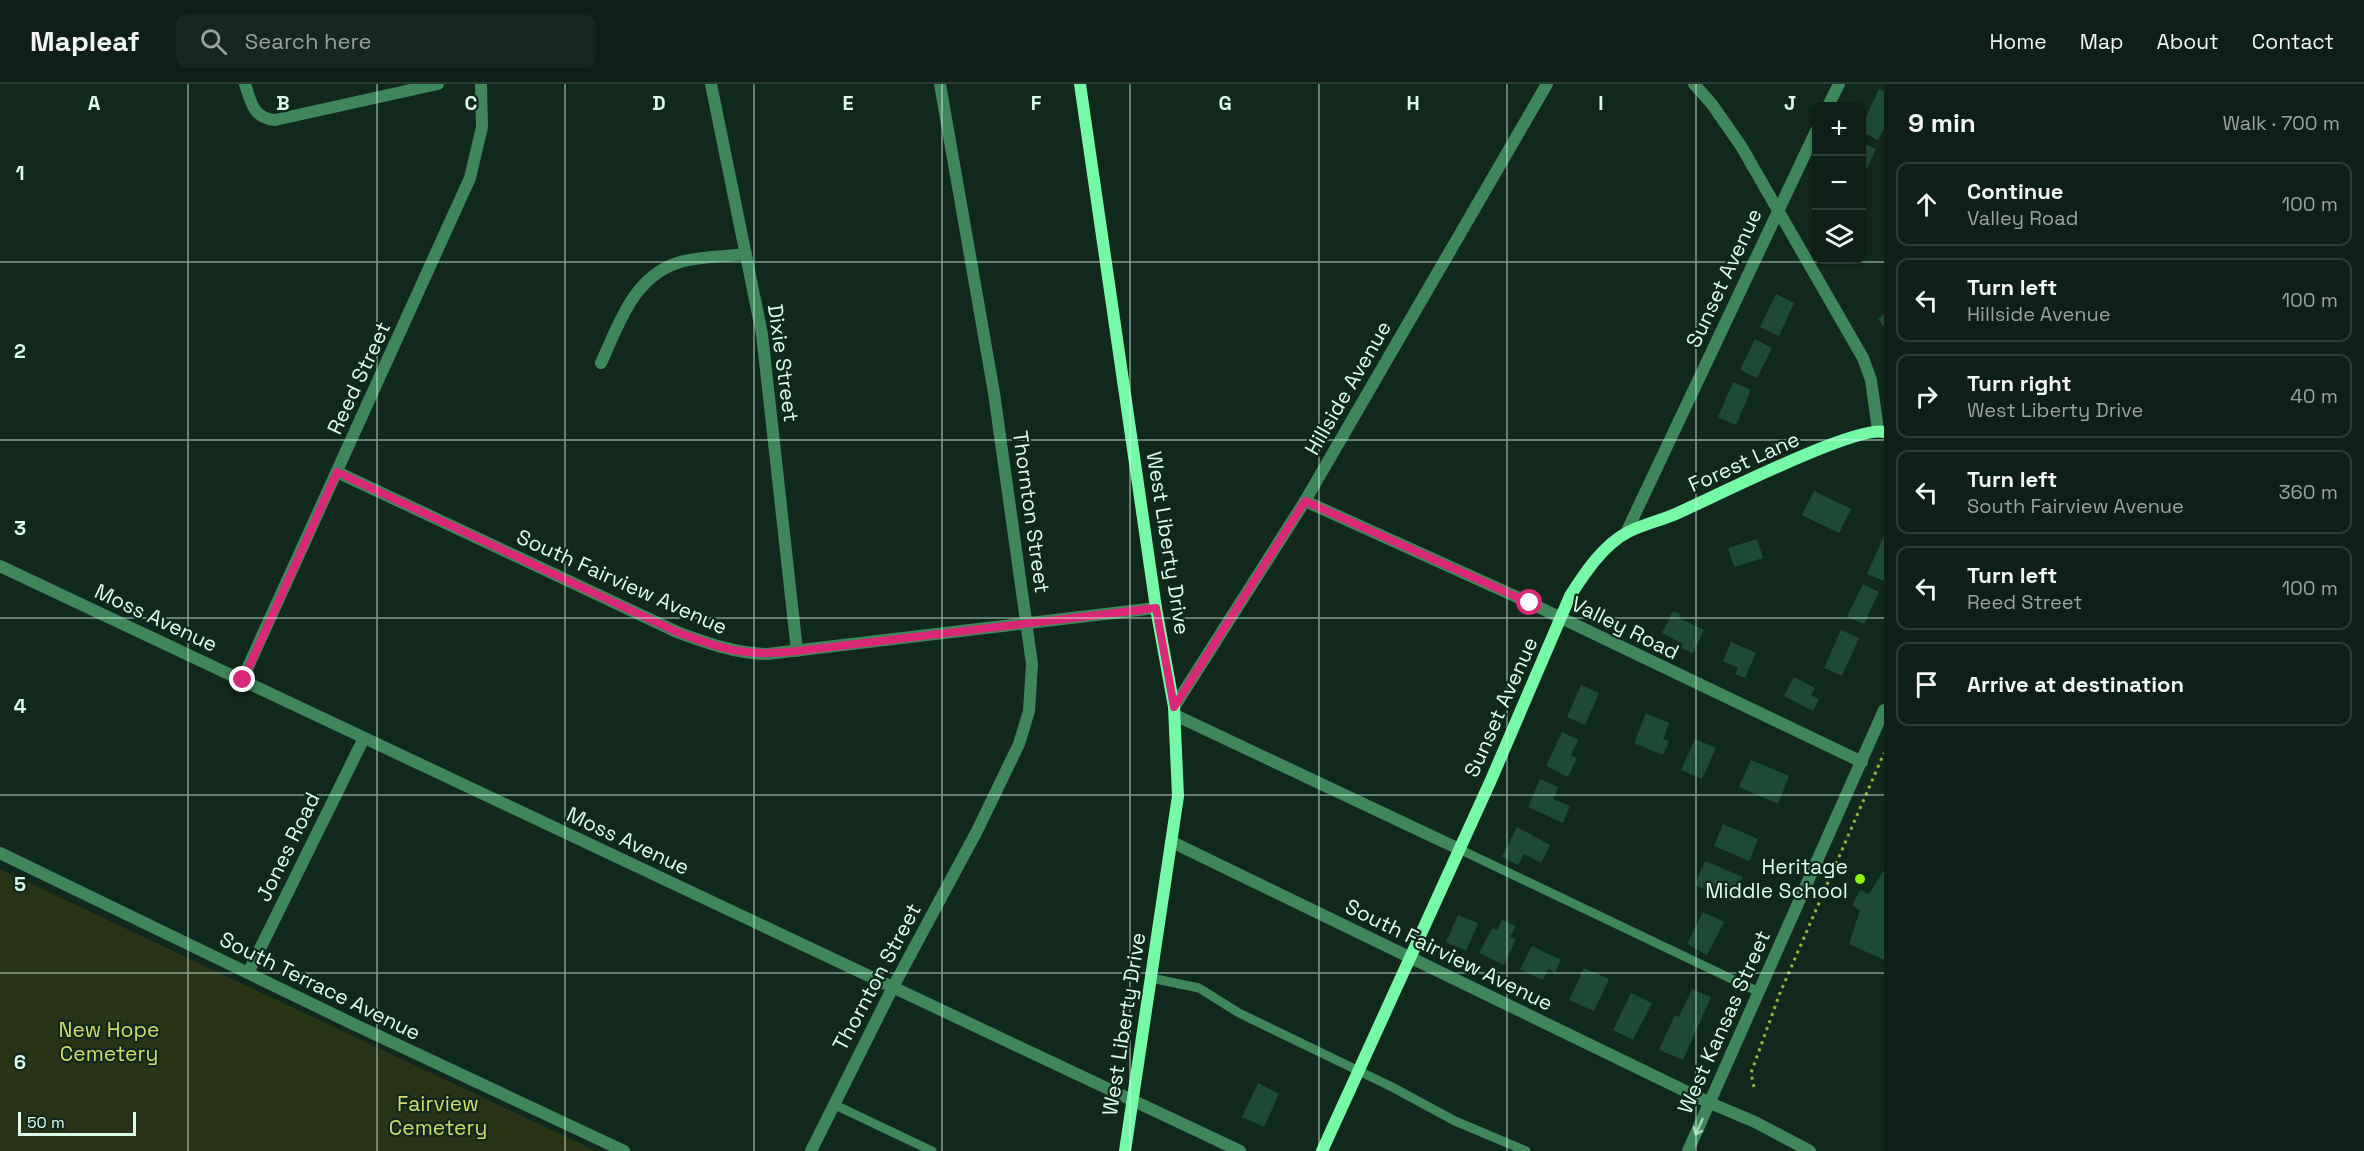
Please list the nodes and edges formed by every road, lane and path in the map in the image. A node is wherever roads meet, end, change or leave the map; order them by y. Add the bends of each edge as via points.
1 (245, 84) edge
2 (438, 84) edge
3 (481, 84) edge
4 (711, 84) edge
5 (940, 84) edge
6 (1080, 84) edge
7 (1547, 84) edge
8 (1694, 84) edge
9 (1839, 84) edge
10 (1830, 102) edge
11 (1812, 138) edge
12 (1777, 210) junction
13 (746, 254) junction
14 (602, 363) dead end
15 (1881, 431) edge
16 (337, 472) junction
17 (1305, 501) junction
18 (1626, 533) junction
19 (0, 566) edge
20 (1156, 608) junction
21 (1561, 618) junction
22 (1027, 625) junction
23 (797, 651) junction
24 (243, 680) junction
25 (1884, 710) edge
26 (1174, 711) junction
27 (364, 738) junction
28 (1884, 753) edge
29 (1862, 762) junction
30 (1172, 842) junction
31 (1459, 849) junction
32 (0, 853) edge
33 (1409, 958) junction
34 (248, 973) junction
35 (1151, 978) junction
36 (893, 987) junction
37 (1759, 992) junction
38 (1358, 1072) junction
39 (1754, 1087) dead end
40 (1133, 1099) junction
41 (1710, 1103) junction
42 (833, 1104) junction
43 (624, 1151) edge
44 (811, 1151) edge
45 (932, 1151) edge
46 (1125, 1151) edge
47 (1240, 1151) edge
48 (1322, 1151) edge
49 (1527, 1151) edge
50 (1688, 1151) edge
51 (1810, 1151) edge

1 - 2 street via 260,116 275,120
3 - 16 street, Reed Street via 482,127 470,178
4 - 13 street, Dixie Street
5 - 22 street, Thornton Street via 994,393
6 - 20 main road, West Liberty Drive
7 - 17 street, Hillside Avenue
8 - 12 street via 1741,146
9 - 10 street
11 - 12 street, Sunset Avenue
12 - 15 street via 1863,358
12 - 18 street, Sunset Avenue
13 - 14 street via 678,263 650,279 629,304
13 - 23 street, Dixie Street via 762,334
15 - 18 main road, Forest Lane via 1842,440
16 - 23 street, South Fairview Avenue via 677,632 744,654
16 - 24 street, Reed Street
17 - 21 street, Valley Road
17 - 26 street, Hillside Avenue
18 - 21 main road, Sunset Avenue via 1587,570
19 - 24 street, Moss Avenue
20 - 22 street, South Fairview Avenue
20 - 26 main road, West Liberty Drive
21 - 29 street, Valley Road
21 - 31 main road, Sunset Avenue
22 - 23 street, South Fairview Avenue
22 - 36 street, Thornton Street via 1032,687 1018,744 977,831
24 - 27 street, Moss Avenue
25 - 29 street, West Kansas Street
26 - 30 main road, West Liberty Drive via 1178,796
26 - 31 street
27 - 34 street, Jones Road
27 - 36 street, Moss Avenue
28 - 39 path via 1780,993 1751,1073
29 - 37 street, West Kansas Street
30 - 33 street, South Fairview Avenue
30 - 35 main road, West Liberty Drive
31 - 33 main road, Sunset Avenue
31 - 37 lane
32 - 34 street, South Terrace Avenue
33 - 38 main road, Sunset Avenue
33 - 41 street, South Fairview Avenue
34 - 43 street, South Terrace Avenue
35 - 38 lane via 1199,988 1239,1013
35 - 40 main road, West Liberty Drive
36 - 40 street, Moss Avenue
36 - 42 street, Thornton Street
37 - 41 street, West Kansas Street
38 - 48 main road, Sunset Avenue
38 - 49 lane via 1455,1121
40 - 46 main road, West Liberty Drive
40 - 47 street, Moss Avenue
41 -> 50 street, West Kansas Street
41 - 51 street, South Fairview Avenue
42 - 44 street, Thornton Street
42 - 45 lane

